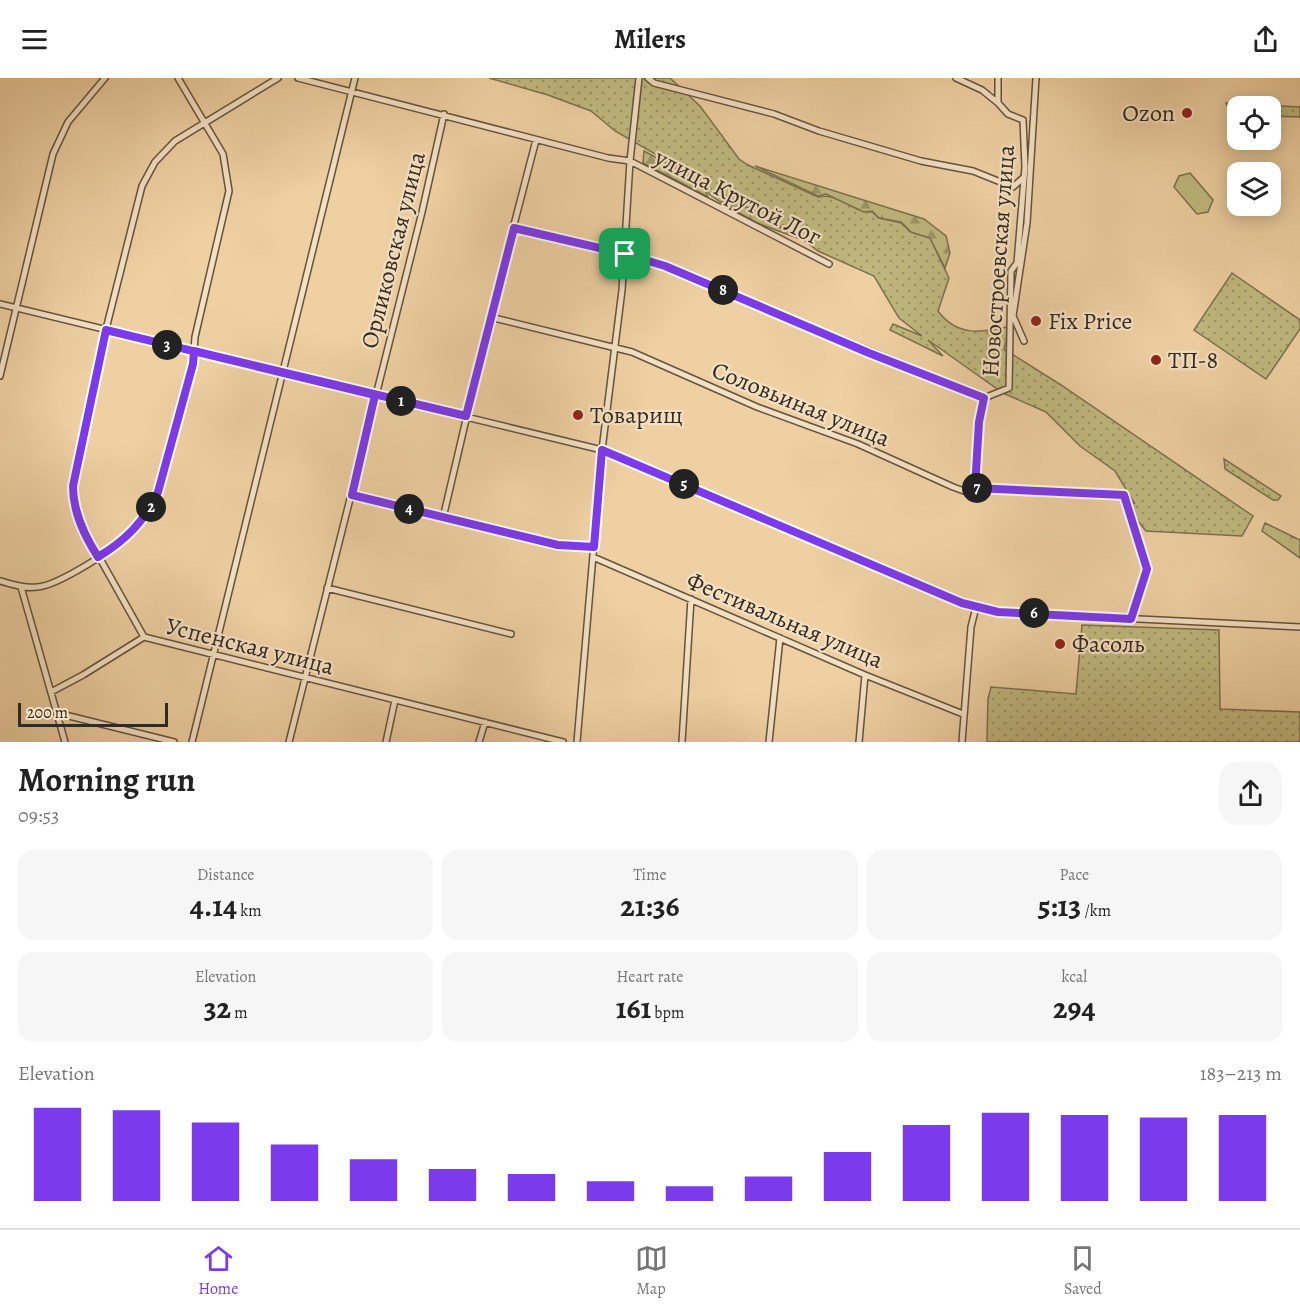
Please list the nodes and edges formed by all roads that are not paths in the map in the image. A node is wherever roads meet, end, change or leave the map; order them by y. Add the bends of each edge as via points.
1 (105, 78) edge
2 (178, 78) edge
3 (278, 78) edge
4 (298, 78) edge
5 (354, 78) edge
6 (639, 78) edge
7 (648, 78) edge
8 (956, 78) edge
9 (998, 78) edge
10 (1036, 78) edge
11 (351, 91) junction
12 (998, 103) junction
13 (444, 114) junction
14 (205, 122) junction
15 (536, 140) junction
16 (630, 161) junction
17 (1024, 177) junction
18 (514, 228) junction
19 (625, 254) junction
20 (829, 264) dead end
21 (0, 304) edge
22 (16, 308) junction
23 (490, 317) junction
24 (106, 330) junction
25 (1024, 340) dead end
26 (614, 347) junction
27 (194, 351) junction
28 (284, 373) junction
29 (0, 376) edge
30 (375, 395) junction
31 (984, 398) junction
32 (466, 416) junction
33 (602, 450) junction
34 (975, 488) junction
35 (352, 495) junction
36 (443, 518) junction
37 (594, 547) junction
38 (98, 557) junction
39 (593, 557) junction
40 (0, 581) edge
41 (21, 587) junction
42 (327, 588) junction
43 (691, 599) junction
44 (976, 607) junction
45 (1131, 619) junction
46 (1300, 627) edge
47 (511, 634) dead end
48 (144, 637) junction
49 (780, 638) junction
50 (214, 656) junction
51 (865, 675) junction
52 (305, 679) junction
53 (51, 692) junction
54 (395, 700) junction
55 (57, 712) junction
56 (963, 714) junction
57 (485, 722) junction
58 (65, 742) edge
59 (174, 742) edge
60 (192, 742) edge
61 (289, 742) edge
62 (386, 742) edge
63 (480, 742) edge
64 (562, 742) edge
65 (577, 742) edge
66 (682, 742) edge
67 (769, 742) edge
68 (859, 742) edge
69 (962, 742) edge

1 - 22 street via 72,116 53,154
2 - 14 street
3 - 14 street, Успенская улица
4 - 11 street, улица Крутой Лог
5 - 11 street
6 - 16 street
7 - 17 street via 654,84 774,114 921,161 973,171 1013,187
8 - 12 street
9 - 12 street
10 - 25 street via 1027,223 1013,316
11 - 13 street, улица Крутой Лог
11 - 28 street
12 - 17 street, Новостроевская улица via 1008,114 1023,120
13 - 15 street, улица Крутой Лог
13 - 30 street, Орликовская улица
14 - 24 street, Успенская улица via 163,151 147,173
14 - 27 street via 223,154 229,191
15 - 16 street, улица Крутой Лог
15 - 18 street
16 - 19 street
16 - 20 street, улица Крутой Лог
17 - 31 street, Новостроевская улица via 1017,263 1011,271 1009,388
18 - 19 street
18 - 23 street
19 - 26 street
19 - 31 street via 665,266
21 - 22 street
22 - 24 street
22 - 29 street
23 - 26 street, Соловьиная улица
23 - 32 street
24 - 27 street
24 - 38 street, Успенская улица via 73,486 75,509
26 - 33 street
26 - 34 street, Соловьиная улица via 858,444 953,487 964,491
27 - 28 street
27 - 38 street via 151,508 133,532
28 - 30 street
28 - 50 street
30 - 32 street
30 - 35 street, Орликовская улица
31 - 34 street, Новостроевская улица
32 - 33 street
32 - 36 street
33 - 37 street
33 - 44 street
34 - 45 street via 1124,495 1147,569
35 - 36 street
35 - 42 street, Орликовская улица
36 - 37 street via 558,545
37 - 39 street
38 - 41 street via 55,582
38 - 48 street, Успенская улица
39 - 43 street, Фестивальная улица
39 - 65 street
40 - 41 street
41 - 53 street
42 - 47 street
42 - 52 street, Орликовская улица
43 - 49 street, Фестивальная улица
43 - 66 street
44 - 45 street via 998,612
44 - 56 street
45 - 46 street
48 - 50 street, Успенская улица
48 - 53 street
49 - 51 street, Фестивальная улица
49 - 67 street
50 - 52 street, Успенская улица
50 - 60 street
51 - 56 street, Фестивальная улица
51 - 68 street
52 - 54 street, Успенская улица
52 - 61 street, Орликовская улица
53 - 55 street
54 - 57 street, Успенская улица
54 - 62 street
55 - 58 street
55 - 59 street
56 - 69 street
57 - 63 street
57 - 64 street, Успенская улица

